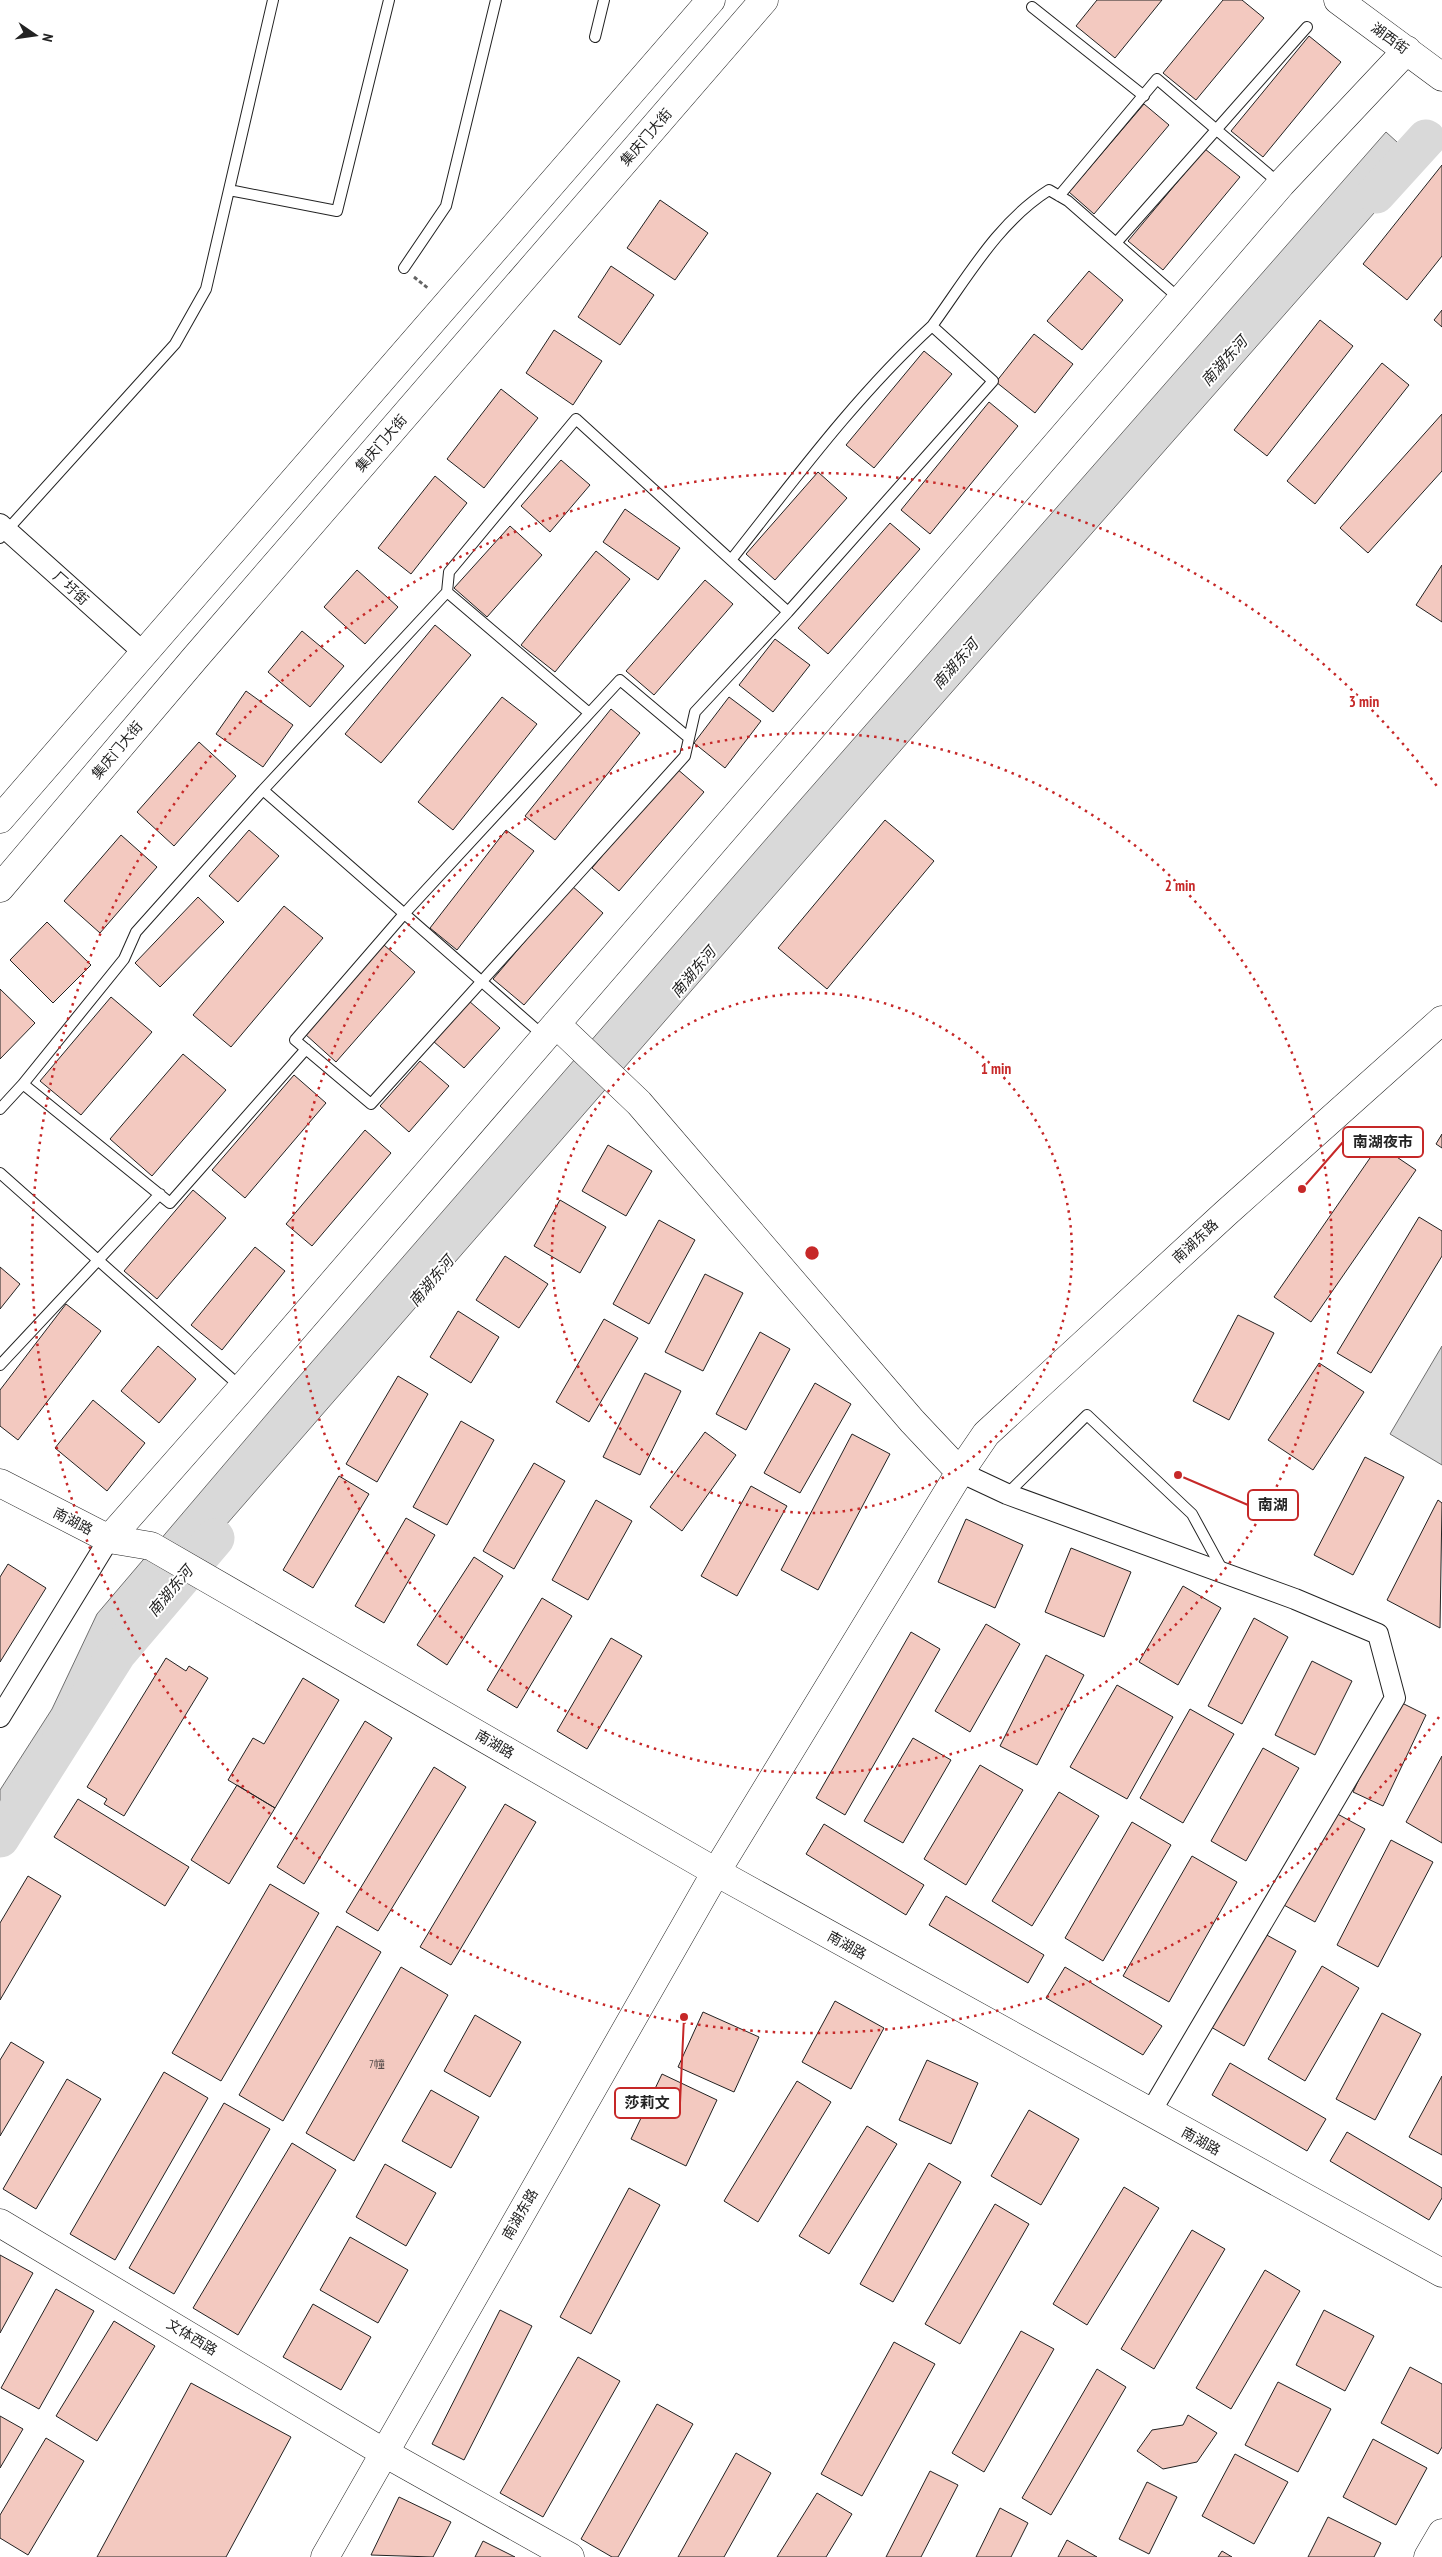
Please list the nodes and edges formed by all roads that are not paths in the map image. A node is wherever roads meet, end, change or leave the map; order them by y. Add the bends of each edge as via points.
1 (273, 0) edge
2 (389, 0) edge
3 (496, 0) edge
4 (604, 0) edge
5 (711, 0) edge
6 (764, 0) edge
7 (1338, 0) edge
8 (1032, 7) dead end
9 (1307, 27) dead end
10 (595, 37) dead end
11 (1407, 50) junction
12 (1442, 76) edge
13 (1144, 96) junction
14 (1216, 129) junction
15 (1281, 184) junction
16 (229, 190) junction
17 (1059, 196) junction
18 (1116, 243) junction
19 (404, 268) road end
20 (1181, 300) junction
21 (932, 326) junction
22 (3, 531) edge
23 (731, 560) junction
24 (447, 592) junction
25 (788, 612) junction
26 (143, 652) junction
27 (588, 712) junction
28 (689, 738) junction
29 (263, 790) junction
30 (0, 819) edge
31 (0, 888) edge
32 (404, 914) junction
33 (481, 981) junction
34 (1442, 1020) edge
35 (551, 1030) junction
36 (306, 1049) junction
37 (22, 1084) junction
38 (0, 1109) edge
39 (0, 1173) edge
40 (160, 1194) junction
41 (99, 1261) junction
42 (0, 1366) edge
43 (242, 1388) junction
44 (960, 1472) junction
45 (0, 1483) edge
46 (1007, 1494) junction
47 (109, 1539) junction
48 (1224, 1574) junction
49 (0, 1717) edge
50 (716, 1872) junction
51 (1150, 2113) junction
52 (0, 2223) edge
53 (1442, 2273) edge
54 (383, 2452) junction
55 (1442, 2533) edge
56 (325, 2557) edge
57 (570, 2557) edge
58 (1428, 2557) edge

1 - 16 lane
2 - 16 lane via 337,211
3 - 19 lane via 446,206
4 - 10 lane
5 - 26 street
6 - 31 street, 集庆门大街 via 194,658
7 - 11 street, 湖西街
8 - 13 lane
9 - 14 lane
11 - 12 street, 湖西街
11 - 15 street
13 - 14 lane via 1157,79
13 - 17 lane
14 - 15 lane
14 - 18 lane
15 - 20 street
16 - 22 lane via 206,289 175,344
17 - 18 lane
17 - 21 lane via 1049,190 1032,200 1001,232
18 - 20 lane
20 - 35 street
21 - 23 lane via 842,420
21 - 25 lane via 993,381
22 - 26 street, 厂圩街
23 - 24 lane via 576,420 449,572
23 - 25 lane
24 - 27 lane
24 - 29 lane
25 - 28 lane via 695,712
26 - 30 street
27 - 28 lane via 620,680
27 - 32 lane
28 - 33 lane via 685,756
29 - 32 lane
29 - 37 lane via 136,932 124,959
32 - 33 lane
32 - 36 lane via 295,1040
33 - 35 lane
33 - 36 lane via 371,1104
34 - 44 street, 南湖东路 via 986,1434
35 - 43 street
35 - 44 street via 592,1060 639,1102 912,1421
36 - 40 lane via 170,1203
37 - 38 lane
37 - 40 lane
39 - 41 lane
40 - 41 lane
41 - 42 lane
41 - 43 lane
43 - 47 street
44 - 46 street
44 - 50 street, 南湖东路
45 - 47 street, 南湖路
46 - 48 street
46 - 48 lane via 1087,1415 1192,1514
47 - 49 street
47 - 50 street, 南湖路 via 151,1546
48 - 51 street via 1378,1634 1395,1698
50 - 51 street, 南湖路
50 - 54 street, 南湖东路
51 - 53 street, 南湖路
52 - 54 street, 文体西路
54 - 56 street, 南湖东路
54 - 57 street, 文体西路
55 - 58 street

